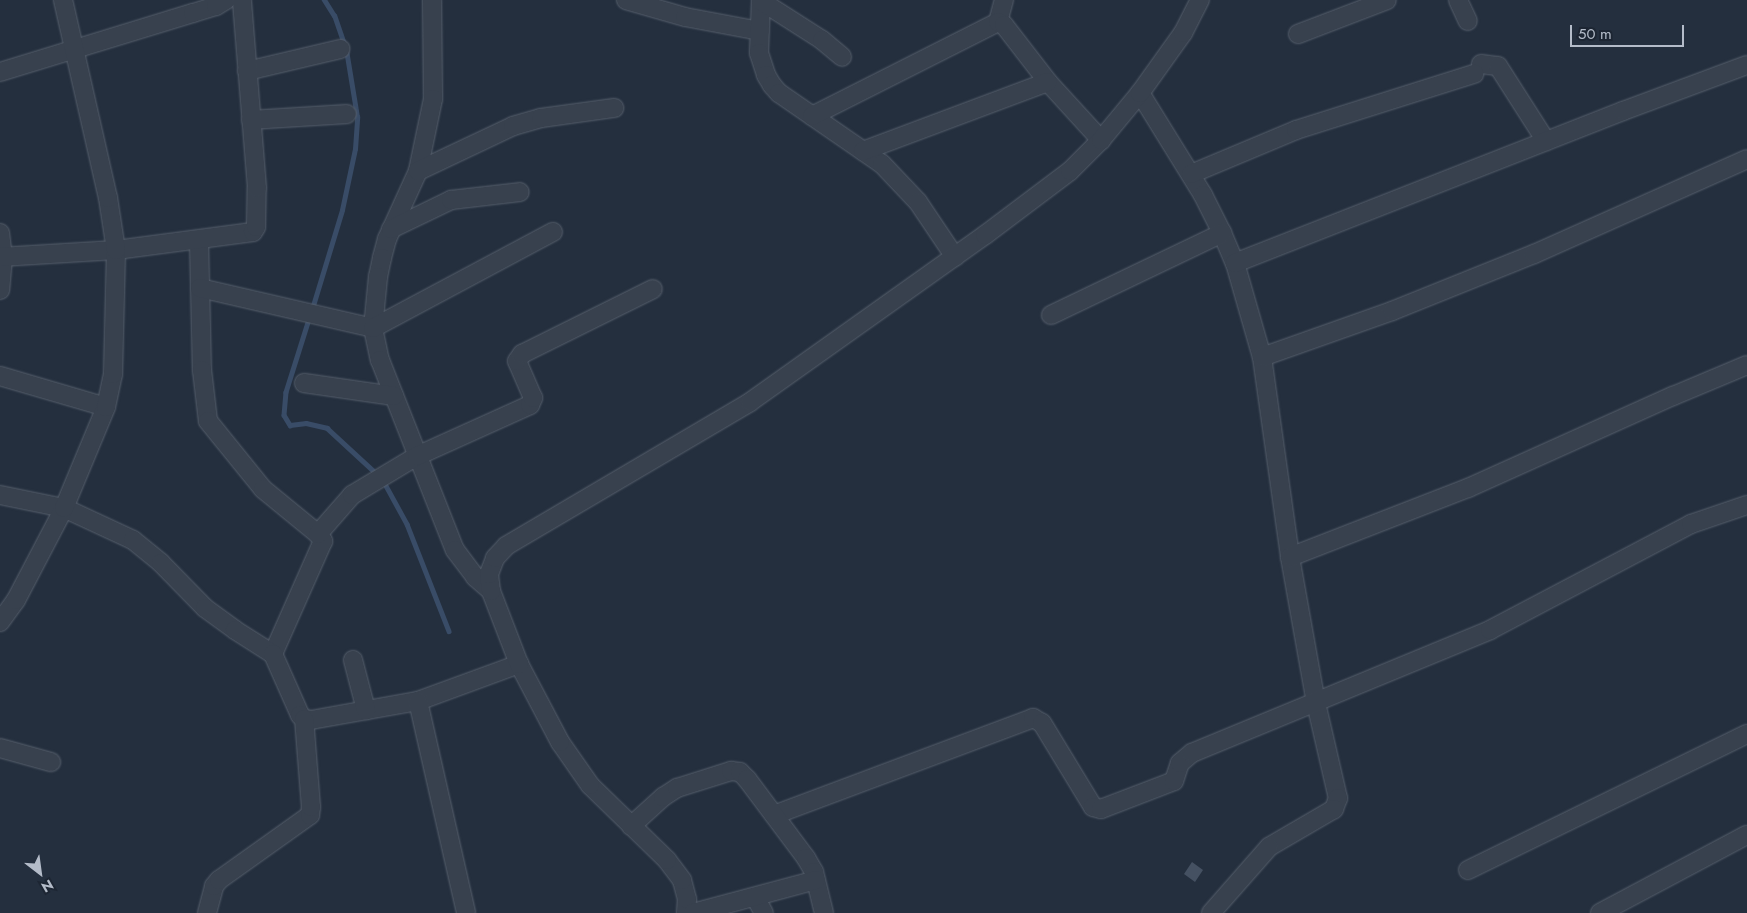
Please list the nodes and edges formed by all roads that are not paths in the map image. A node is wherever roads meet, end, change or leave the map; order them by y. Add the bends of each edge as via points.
1 (64, 0) edge
2 (226, 0) edge
3 (242, 0) edge
4 (432, 0) edge
5 (626, 0) edge
6 (761, 0) edge
7 (1004, 0) edge
8 (1200, 0) edge
9 (1388, 0) edge
10 (1458, 0) edge
11 (192, 7) edge
12 (1468, 21) dead end
13 (998, 22) junction
14 (760, 31) junction
15 (1298, 34) dead end
16 (73, 49) junction
17 (340, 49) dead end
18 (842, 57) dead end
19 (1747, 65) edge
20 (247, 71) junction
21 (0, 72) edge
22 (1048, 82) junction
23 (1140, 93) junction
24 (614, 108) dead end
25 (347, 114) dead end
26 (812, 116) junction
27 (251, 120) junction
28 (1101, 140) junction
29 (1546, 141) junction
30 (863, 151) junction
31 (1747, 159) edge
32 (418, 171) junction
33 (1190, 174) junction
34 (520, 192) dead end
35 (392, 229) junction
36 (553, 232) dead end
37 (0, 233) edge
38 (1222, 233) junction
39 (199, 241) junction
40 (116, 250) junction
41 (1, 257) edge
42 (955, 257) junction
43 (1235, 263) junction
44 (200, 288) junction
45 (653, 289) dead end
46 (0, 290) edge
47 (1051, 315) dead end
48 (374, 328) junction
49 (1262, 357) junction
50 (1747, 365) edge
51 (0, 376) edge
52 (304, 383) dead end
53 (394, 396) junction
54 (106, 407) junction
55 (417, 456) junction
56 (0, 494) edge
57 (1747, 505) edge
58 (64, 508) junction
59 (318, 534) junction
60 (1290, 557) junction
61 (491, 591) junction
62 (8, 600) edge
63 (0, 622) edge
64 (273, 654) junction
65 (353, 660) dead end
66 (520, 664) junction
67 (418, 701) junction
68 (1316, 702) junction
69 (366, 710) junction
70 (304, 719) junction
71 (1747, 734) edge
72 (0, 748) edge
73 (51, 762) dead end
74 (774, 815) junction
75 (631, 826) junction
76 (1747, 835) edge
77 (1468, 870) dead end
78 (816, 880) junction
79 (755, 897) junction
80 (207, 913) edge
81 (466, 913) edge
82 (686, 913) edge
83 (692, 913) edge
84 (764, 913) edge
85 (824, 913) edge
86 (1212, 913) edge
87 (1600, 913) edge

1 - 16 street
2 - 11 street via 216,6
3 - 20 street
4 - 32 street via 433,99
5 - 14 street via 685,17
6 - 14 street
6 - 18 street
7 - 13 street
8 - 23 street via 1183,33
9 - 15 street
10 - 12 street
11 - 16 street
13 - 22 street via 1004,25
13 - 26 street
14 - 26 street via 759,53 769,80 779,93
16 - 21 street
16 - 40 street via 98,150
17 - 20 street
19 - 29 street
20 - 27 street
22 - 28 street
22 - 30 street
23 - 28 street
23 - 33 street
24 - 32 street via 541,118 512,126
25 - 27 street
26 - 30 street
27 - 39 street via 257,188 256,227 246,234
28 - 42 street via 1070,171
29 - 33 street via 1498,66 1477,69 1296,130
29 - 43 street
30 - 42 street via 907,188
31 - 49 street via 1534,254 1392,311
32 - 35 street
33 - 38 street
34 - 35 street via 452,200
35 - 48 street via 378,277
36 - 48 street
37 - 41 street
38 - 43 street
38 - 47 street
39 - 40 street
39 - 44 street
40 - 41 street
40 - 54 street via 113,374
41 - 46 street
42 - 61 street via 750,402 506,546 495,558 489,574
43 - 49 street
44 - 48 street
44 - 59 street via 202,370 210,426 263,489
45 - 55 street via 522,354 518,363 533,398 526,408
48 - 53 street via 380,360
49 - 60 street
50 - 60 street via 1468,488
51 - 54 street
52 - 53 street
53 - 55 street
54 - 58 street
55 - 59 street via 352,494
55 - 61 street via 455,550 475,577
56 - 58 street
57 - 68 street via 1691,524 1490,630
58 - 62 street
58 - 64 street via 133,540 161,563 205,608
59 - 64 street via 323,544
60 - 68 street
61 - 66 street
62 - 63 street
64 - 70 street
65 - 69 street
66 - 67 street
66 - 75 street via 575,765
67 - 69 street
67 - 81 street
68 - 74 street via 1186,756 1174,781 1101,809 1093,807 1042,722 1033,718
68 - 86 street via 1338,798 1336,806 1268,847
69 - 70 street
70 - 80 street via 310,815 219,880 214,886
71 - 77 street
72 - 73 street
74 - 75 street via 743,774 731,771 677,788
74 - 78 street via 806,858
75 - 82 street via 667,860 682,880 688,899
76 - 87 street
78 - 79 street
78 - 85 street
79 - 83 street
79 - 84 street

